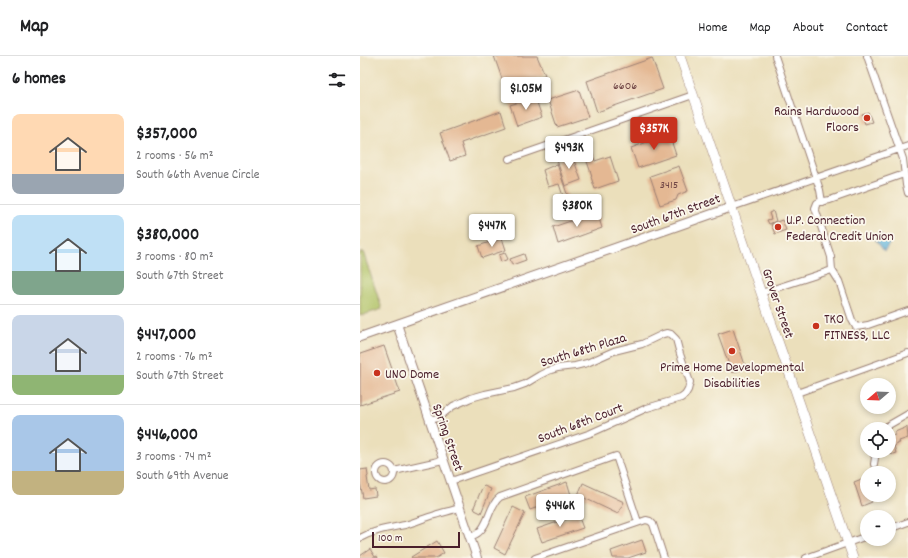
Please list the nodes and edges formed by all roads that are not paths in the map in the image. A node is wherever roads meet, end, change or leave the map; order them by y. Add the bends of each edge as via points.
1 (680, 56) edge
2 (775, 56) edge
3 (867, 56) edge
4 (693, 95) junction
5 (908, 146) edge
6 (900, 149) junction
7 (509, 159) dead end
8 (904, 174) junction
9 (816, 178) junction
10 (908, 193) edge
11 (822, 202) junction
12 (732, 206) junction
13 (832, 270) junction
14 (761, 293) junction
15 (908, 311) edge
16 (397, 324) junction
17 (360, 337) edge
18 (908, 353) edge
19 (683, 363) joint
20 (797, 393) junction
21 (908, 414) edge
22 (429, 420) junction
23 (894, 422) edge
24 (875, 458) edge
25 (444, 460) junction
26 (874, 464) dead end
27 (394, 471) dead end
28 (450, 481) junction
29 (459, 508) junction
30 (638, 522) junction
31 (908, 522) edge
32 (896, 526) edge
33 (469, 537) junction
34 (360, 538) edge
35 (860, 539) edge
36 (848, 543) junction
37 (476, 558) edge
38 (535, 558) edge
39 (664, 558) edge
40 (806, 558) edge
41 (853, 558) edge

1 - 4 main road, Grover Street
2 - 9 street
3 - 6 street
4 - 7 street
4 - 12 main road, Grover Street
5 - 6 street, South 67th Street
6 - 8 street
6 - 9 street, South 67th Street
8 - 10 street
8 - 11 street
9 - 11 street
9 - 12 street, South 67th Street
11 - 13 street via 817,203 815,210 831,257
12 - 14 main road, Grover Street
12 - 16 street, South 67th Street
13 - 14 street
13 - 15 street via 839,281 856,327
14 - 20 main road, Grover Street
16 - 17 street, South 67th Street
16 - 22 street, Spring Street
18 - 20 street
19 - 22 street, South 68th Plaza via 676,339 667,333 587,363 548,371 514,388 471,398 453,406 438,418
19 - 28 street, South 68th Court via 690,382 688,390 681,398 647,408 591,433
20 - 36 main road, Grover Street
21 - 23 street
22 - 25 street, Spring Street
24 - 26 street
25 - 27 street
25 - 28 street, Spring Street
28 - 29 street, Spring Street
29 - 33 street, Spring Street
29 - 34 street
30 - 33 street via 616,456 500,496 482,529
30 - 38 street
30 - 39 street via 652,522
31 - 32 street
33 - 37 street, Spring Street
35 - 36 street
36 - 40 street
36 - 41 main road, Grover Street

